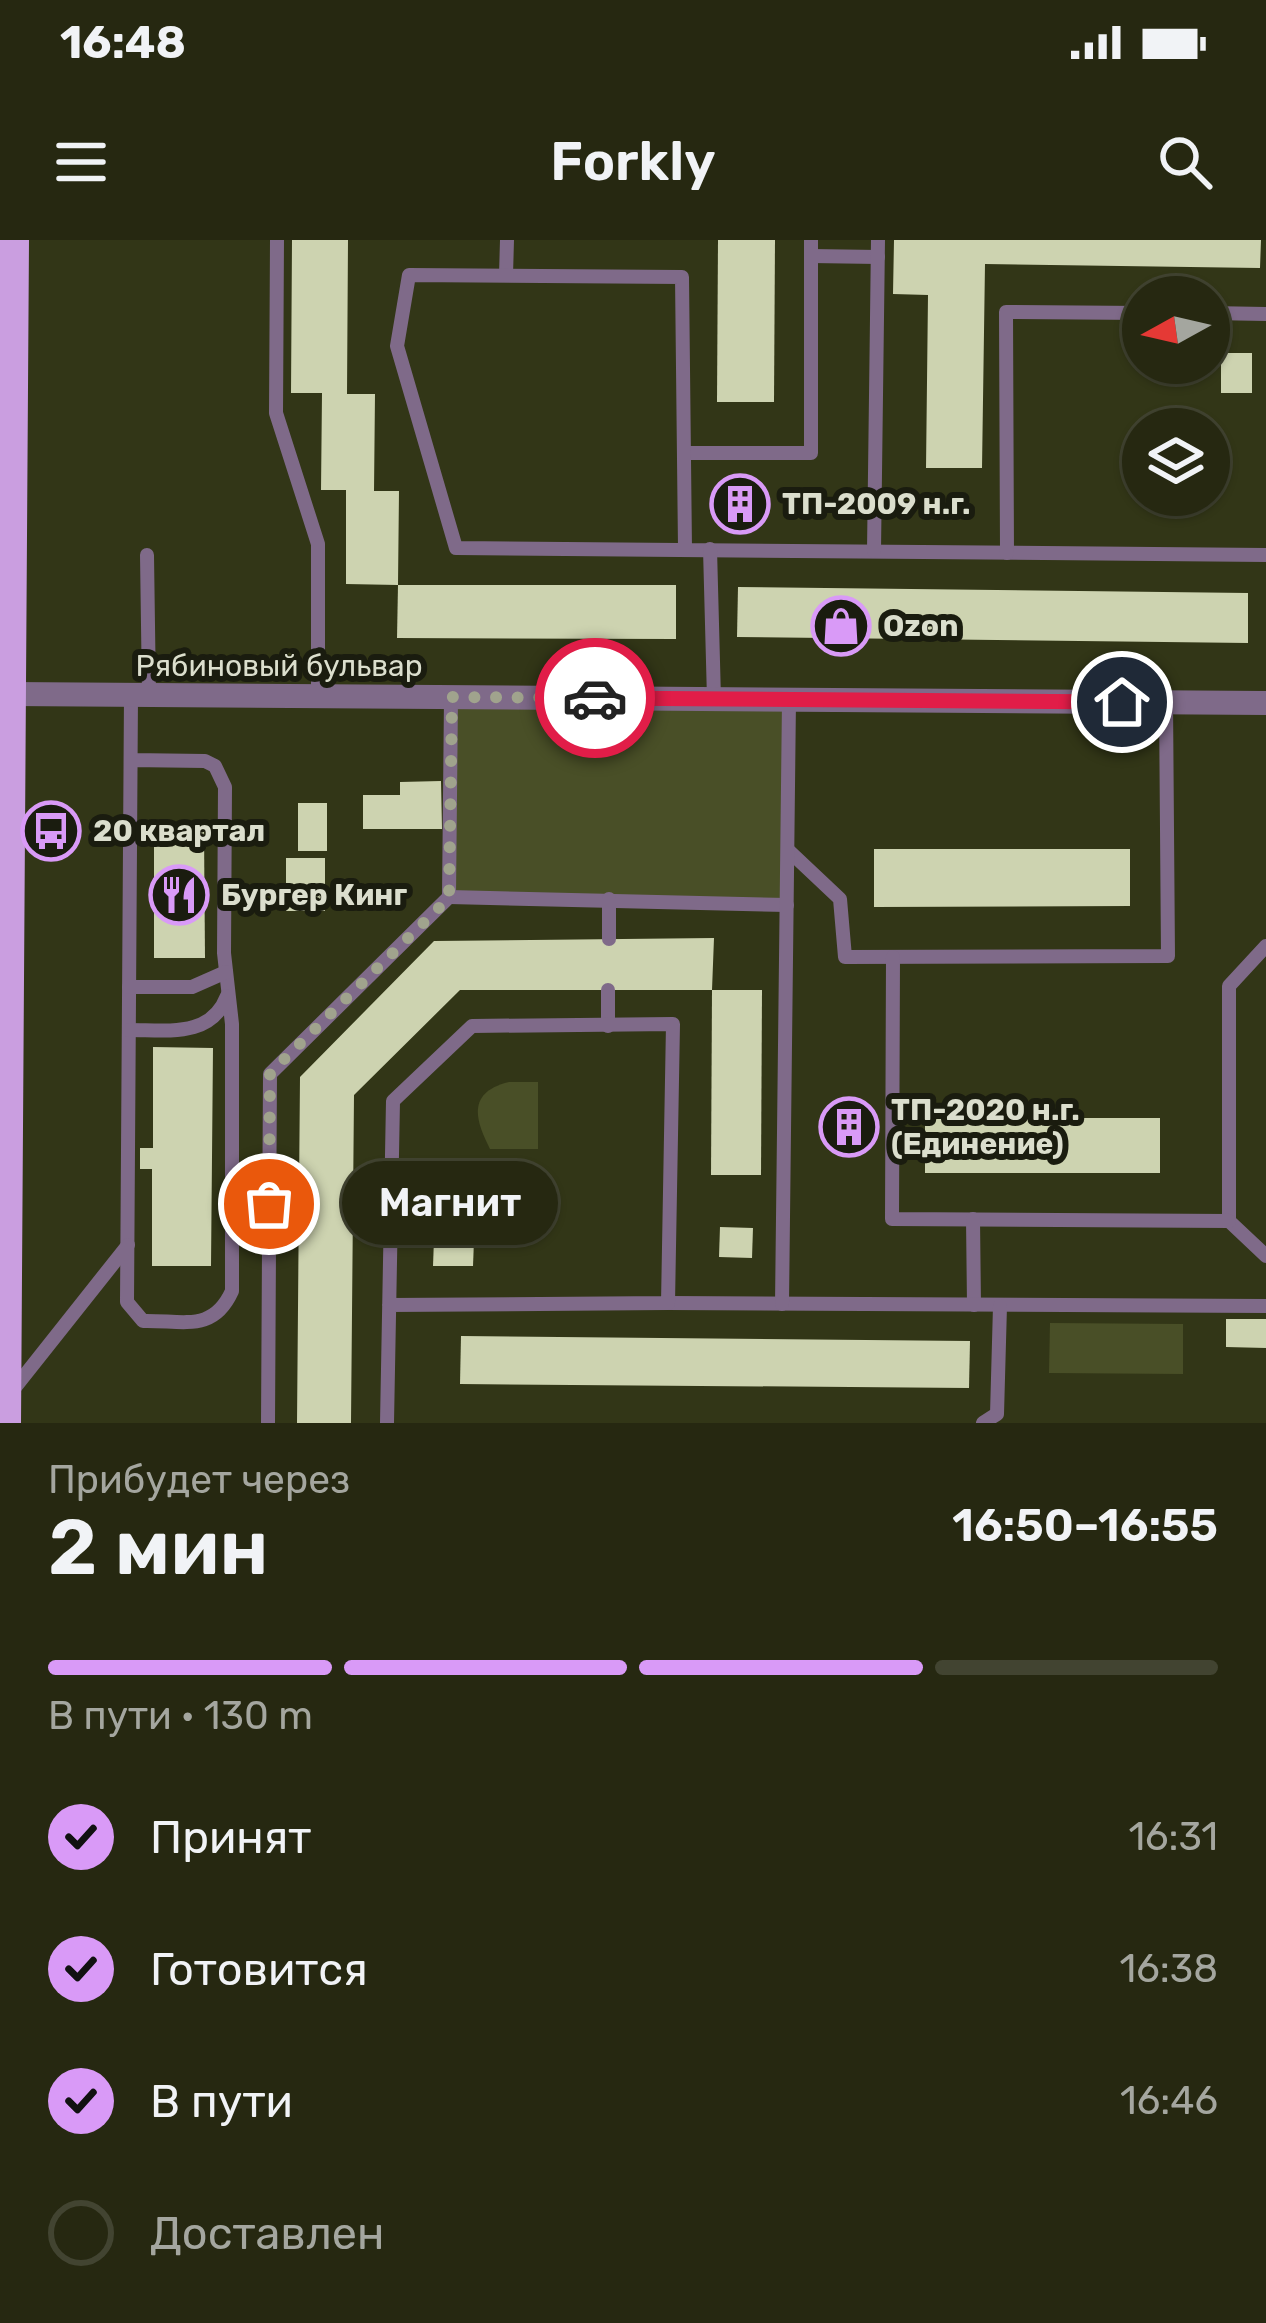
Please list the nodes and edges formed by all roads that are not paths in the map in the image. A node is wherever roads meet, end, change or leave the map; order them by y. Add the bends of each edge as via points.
1 (14, 240) edge
2 (277, 240) edge
3 (507, 240) edge
4 (811, 248) edge
5 (878, 248) edge
6 (506, 275) junction
7 (1122, 313) edge
8 (1230, 314) edge
9 (1266, 314) edge
10 (684, 453) junction
11 (685, 549) junction
12 (710, 549) junction
13 (874, 551) junction
14 (1007, 553) junction
15 (147, 555) dead end
16 (1266, 555) edge
17 (11, 694) junction
18 (140, 695) junction
19 (318, 696) junction
20 (452, 697) junction
21 (714, 699) junction
22 (789, 700) junction
23 (1166, 702) junction
24 (1266, 703) edge
25 (131, 760) junction
26 (788, 850) junction
27 (449, 898) junction
28 (609, 898) junction
29 (787, 905) junction
30 (609, 939) dead end
31 (1266, 946) edge
32 (893, 956) junction
33 (226, 972) junction
34 (129, 987) junction
35 (608, 990) dead end
36 (227, 996) junction
37 (608, 1025) junction
38 (129, 1030) junction
39 (973, 1219) junction
40 (1228, 1221) junction
41 (128, 1245) junction
42 (1266, 1256) edge
43 (668, 1303) junction
44 (782, 1304) junction
45 (389, 1305) junction
46 (974, 1306) junction
47 (1000, 1306) junction
48 (1266, 1306) edge
49 (6, 1411) edge
50 (268, 1423) edge
51 (387, 1423) edge
52 (983, 1423) edge

1 - 17 main road
2 - 19 lane via 276,413 318,544
3 - 6 lane
4 - 5 lane
4 - 10 lane via 811,453
5 - 13 lane
6 - 10 lane via 682,277
6 - 11 lane via 409,275 407,284 397,346 456,548
7 - 14 lane via 1006,312
8 - 9 lane
10 - 11 lane
11 - 12 lane
12 - 13 lane
12 - 21 lane
13 - 14 lane
14 - 16 lane
15 - 18 lane
17 - 18 street, Рябиновый бульвар
17 - 49 main road
18 - 19 street, Рябиновый бульвар
18 - 25 lane
19 - 20 street, Рябиновый бульвар
20 - 21 street, Рябиновый бульвар
20 - 27 lane
21 - 22 street, Рябиновый бульвар
22 - 23 street, Рябиновый бульвар
22 - 26 lane
23 - 24 street, Рябиновый бульвар
23 - 32 lane via 1168,956
25 - 33 lane via 205,761 221,775
25 - 34 lane
26 - 29 lane
26 - 32 lane via 840,898 845,957
27 - 28 lane
27 - 50 lane via 270,1073
28 - 29 lane
28 - 30 lane
29 - 44 lane
31 - 40 lane via 1228,986
32 - 39 lane via 892,1219
33 - 34 lane via 192,988
33 - 36 lane
34 - 38 lane
35 - 37 lane
36 - 38 lane via 214,1021 197,1028
36 - 41 lane via 232,1291 218,1316 143,1321 128,1302
37 - 43 lane via 673,1024
37 - 45 lane via 472,1026 393,1101
38 - 41 lane
39 - 40 lane
39 - 46 lane
40 - 42 lane
41 - 49 lane
43 - 44 lane
43 - 45 lane
44 - 46 lane
45 - 51 lane
46 - 47 lane
47 - 48 lane
47 - 52 lane via 997,1414

